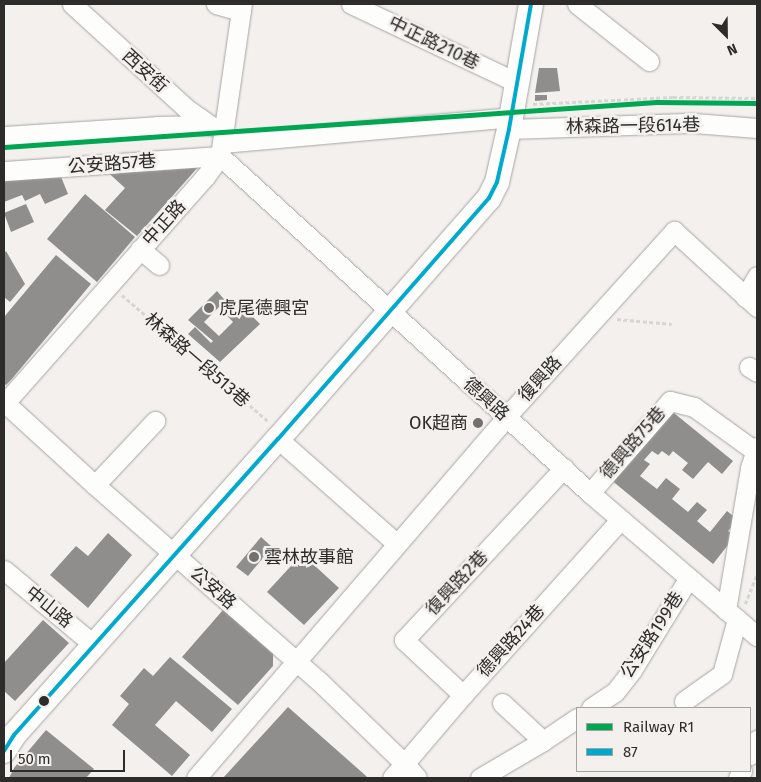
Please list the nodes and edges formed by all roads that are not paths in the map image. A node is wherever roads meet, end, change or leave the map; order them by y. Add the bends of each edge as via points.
1 (72, 4) edge
2 (216, 4) edge
3 (351, 4) edge
4 (531, 4) edge
5 (576, 4) edge
6 (242, 7) edge
7 (649, 61) dead end
8 (513, 108) junction
9 (757, 128) edge
10 (4, 136) edge
11 (218, 140) junction
12 (4, 171) edge
13 (140, 249) junction
14 (159, 265) dead end
15 (757, 276) edge
16 (751, 302) edge
17 (390, 310) junction
18 (4, 403) edge
19 (506, 416) junction
20 (155, 421) dead end
21 (278, 439) junction
22 (756, 449) edge
23 (564, 468) junction
24 (95, 485) junction
25 (590, 493) junction
26 (620, 520) junction
27 (396, 544) junction
28 (175, 554) junction
29 (4, 570) edge
30 (688, 579) junction
31 (732, 615) junction
32 (757, 636) edge
33 (94, 644) junction
34 (296, 661) junction
35 (463, 695) junction
36 (684, 701) dead end
37 (502, 703) dead end
38 (592, 707) edge
39 (576, 719) edge
40 (7, 737) edge
41 (757, 740) edge
42 (543, 741) junction
43 (751, 753) edge
44 (405, 764) junction
45 (196, 778) edge
46 (392, 778) edge
47 (417, 778) edge
48 (480, 778) edge

1 - 11 street, 西安街
2 - 6 street
3 - 8 street, 中正路210巷
4 - 8 main road
5 - 7 street
6 - 11 street, 中正路
8 - 9 street, 林森路一段614巷
8 - 11 street, 林森路一段614巷
8 - 17 main road via 497,182 489,198
10 - 11 street via 157,126
11 - 12 street, 公安路57巷
11 - 13 street, 中正路 via 205,177
11 - 17 street, 德興路
13 - 14 street
13 - 18 street, 中正路
15 - 16 street
16 - 19 street, 復興路 via 674,231
17 - 19 street, 德興路
17 - 21 main road
18 - 24 street, 公安路
19 - 23 street, 德興路
19 - 27 street, 復興路
20 - 24 street
21 - 27 street
21 - 28 main road
22 - 25 street, 德興路75巷 via 694,407 670,401
22 - 31 street via 750,468
23 - 25 street, 德興路
23 - 35 street, 復興路2巷 via 404,640
24 - 28 street, 公安路
25 - 26 street, 德興路
26 - 30 street, 德興路
26 - 35 street, 德興路24巷
27 - 34 street, 復興路
28 - 33 main road
28 - 34 street, 公安路
29 - 33 street, 中山路
30 - 31 street, 德興路
30 - 38 street, 公安路199巷 via 632,670 615,692
31 - 32 street, 德興路
31 - 36 street via 722,674
33 - 40 main road
34 - 44 street, 公安路
34 - 45 street, 復興路
35 - 44 street, 德興路24巷
37 - 42 street
39 - 42 street
41 - 43 street
42 - 48 street
44 - 46 street, 德興路24巷
44 - 47 street, 公安路

